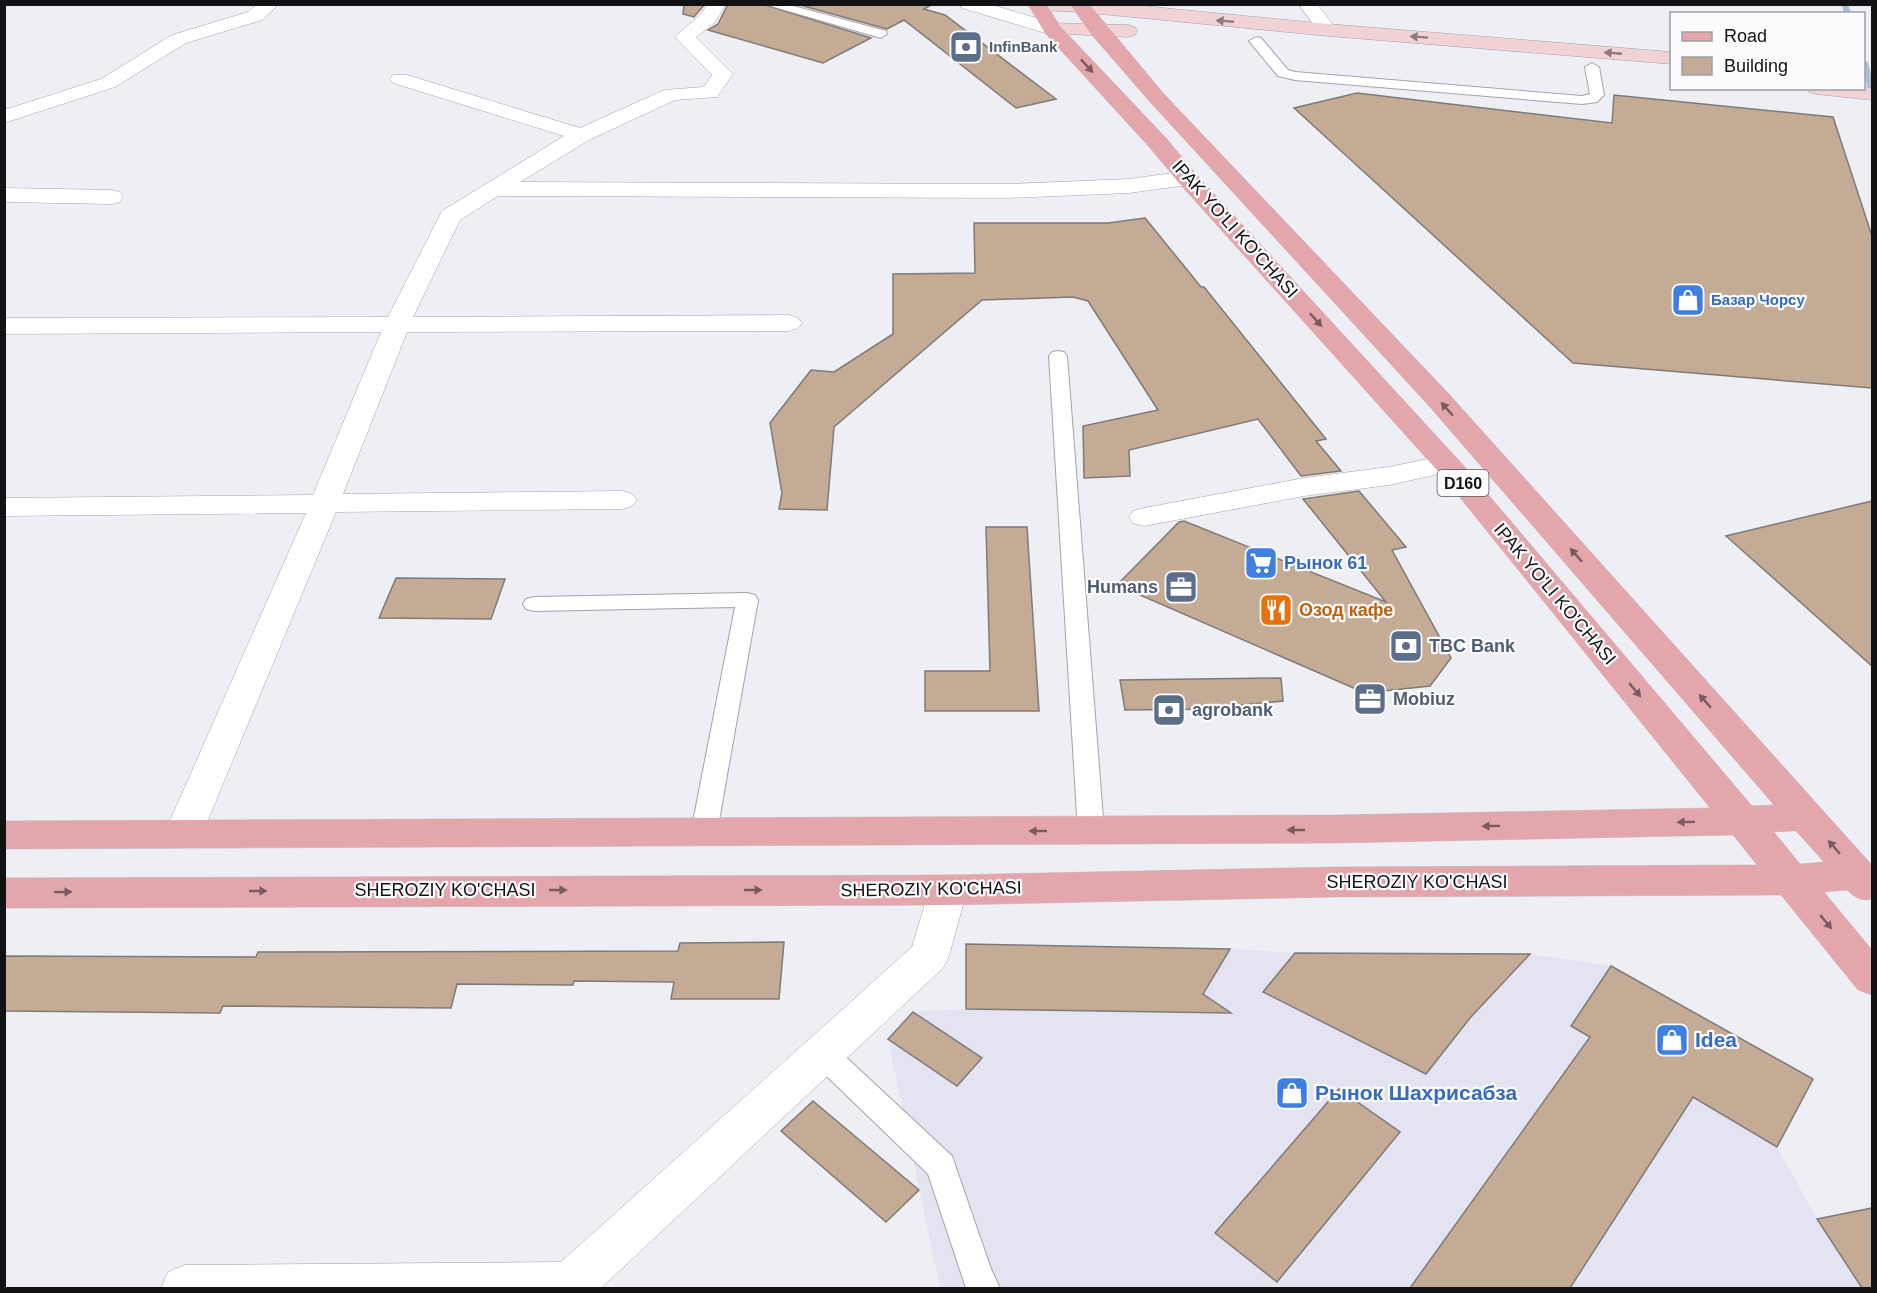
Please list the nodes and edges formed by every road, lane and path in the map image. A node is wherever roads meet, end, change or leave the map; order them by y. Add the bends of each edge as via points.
1 (717, 4) edge
2 (770, 4) edge
3 (968, 4) edge
4 (1307, 4) edge
5 (265, 5) edge
6 (1080, 5) edge
7 (1041, 11) edge
8 (1098, 30) junction
9 (1328, 30) junction
10 (1143, 31) dead end
11 (881, 34) dead end
12 (1177, 34) dead end
13 (1256, 41) junction
14 (1670, 58) edge
15 (1592, 67) junction
16 (1670, 74) edge
17 (400, 79) dead end
18 (1832, 90) edge
19 (1872, 94) edge
20 (4, 117) edge
21 (581, 135) junction
22 (1187, 178) junction
23 (490, 189) junction
24 (4, 195) edge
25 (112, 197) dead end
26 (789, 323) dead end
27 (397, 324) junction
28 (4, 326) edge
29 (1058, 356) dead end
30 (1447, 464) junction
31 (622, 500) dead end
32 (324, 505) junction
33 (4, 507) edge
34 (1144, 517) dead end
35 (534, 604) dead end
36 (1807, 816) junction
37 (1743, 821) junction
38 (704, 831) junction
39 (1091, 831) junction
40 (184, 832) junction
41 (4, 835) edge
42 (1792, 880) junction
43 (1865, 883) edge
44 (948, 890) junction
45 (4, 893) edge
46 (1872, 978) edge
47 (823, 1054) junction
48 (569, 1287) edge
49 (185, 1288) edge
50 (984, 1288) edge

1 - 21 street via 708,18 685,37 723,74 710,93 671,94
2 - 11 lane
3 - 7 street
4 - 9 street
5 - 20 street via 255,16 179,39 108,83
6 - 7 main road
6 - 8 main road, IPAK YO'LI KO'CHASI / D160
9 -> 6 main road
7 - 8 main road
7 -> 22 main road, IPAK YO'LI KO'CHASI / D160
8 - 10 main road
36 -> 8 main road, IPAK YO'LI KO'CHASI / D160 via 1439,400
14 -> 9 main road
12 - 13 main road
13 - 15 main road
13 - 15 lane via 1283,72 1295,76 1582,100 1597,95
15 - 16 main road
17 - 21 street
18 - 19 main road
21 - 23 street
22 - 23 street via 1130,186 1007,191
22 -> 30 main road, IPAK YO'LI KO'CHASI / D160
23 - 27 street via 450,216
24 - 25 street
26 - 27 street
27 - 28 street
27 - 32 street
29 - 39 lane
30 - 34 street
30 -> 37 main road, IPAK YO'LI KO'CHASI / D160
31 - 32 street
32 - 33 street
32 - 40 street
35 - 38 lane via 747,600
36 - 37 main road
43 -> 36 main road, IPAK YO'LI KO'CHASI / D160
37 -> 39 main road
37 - 42 main road, IPAK YO'LI KO'CHASI / D160
39 -> 38 main road
38 - 40 main road
40 - 41 main road
42 - 43 main road, SHEROZIY KO'CHASI
42 - 44 main road, SHEROZIY KO'CHASI via 1335,882
42 -> 46 main road, IPAK YO'LI KO'CHASI / D160
45 -> 44 main road, SHEROZIY KO'CHASI
44 - 47 street via 929,956
47 - 48 street
47 - 50 lane via 941,1166
48 - 49 street

